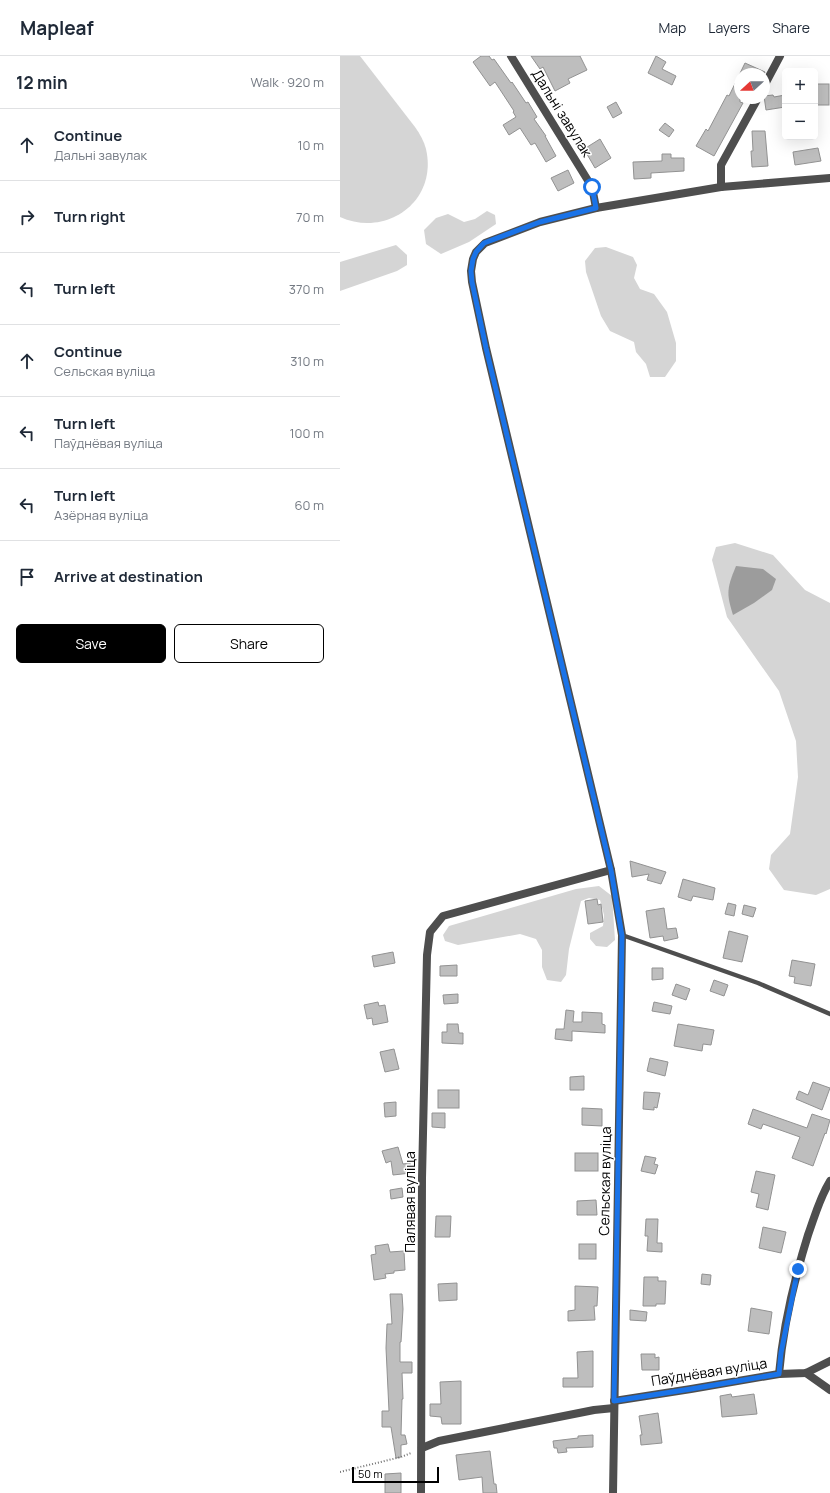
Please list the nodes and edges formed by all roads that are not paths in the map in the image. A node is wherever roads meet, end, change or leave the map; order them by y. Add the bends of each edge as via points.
1 (511, 56) edge
2 (780, 56) edge
3 (770, 75) edge
4 (755, 104) edge
5 (830, 178) edge
6 (721, 187) junction
7 (596, 208) junction
8 (611, 870) junction
9 (622, 936) junction
10 (830, 1014) edge
11 (830, 1181) edge
12 (830, 1361) edge
13 (806, 1373) junction
14 (779, 1374) junction
15 (830, 1390) edge
16 (614, 1404) junction
17 (422, 1448) junction
18 (421, 1493) edge
19 (613, 1493) edge

1 - 7 street, Дальні завулак via 592,187
2 - 3 street
4 - 6 street via 721,165
5 - 6 street, Сельская вуліца
6 - 7 street, Сельская вуліца
7 - 8 street, Сельская вуліца via 540,222 484,243 476,252 471,271 486,348
8 - 9 street, Сельская вуліца
8 - 17 street, Палявая вуліца via 443,916 430,932 427,954 422,1178
9 - 10 lane via 758,983
9 - 16 street, Сельская вуліца
11 - 14 street via 821,1196 798,1269
12 - 13 street, Паўднёвая вуліца
13 - 14 street, Паўднёвая вуліца
13 - 15 street
14 - 16 street, Паўднёвая вуліца
16 - 17 street, Паўднёвая вуліца via 439,1441
16 - 19 street, Сельская вуліца
17 - 18 street, Палявая вуліца

